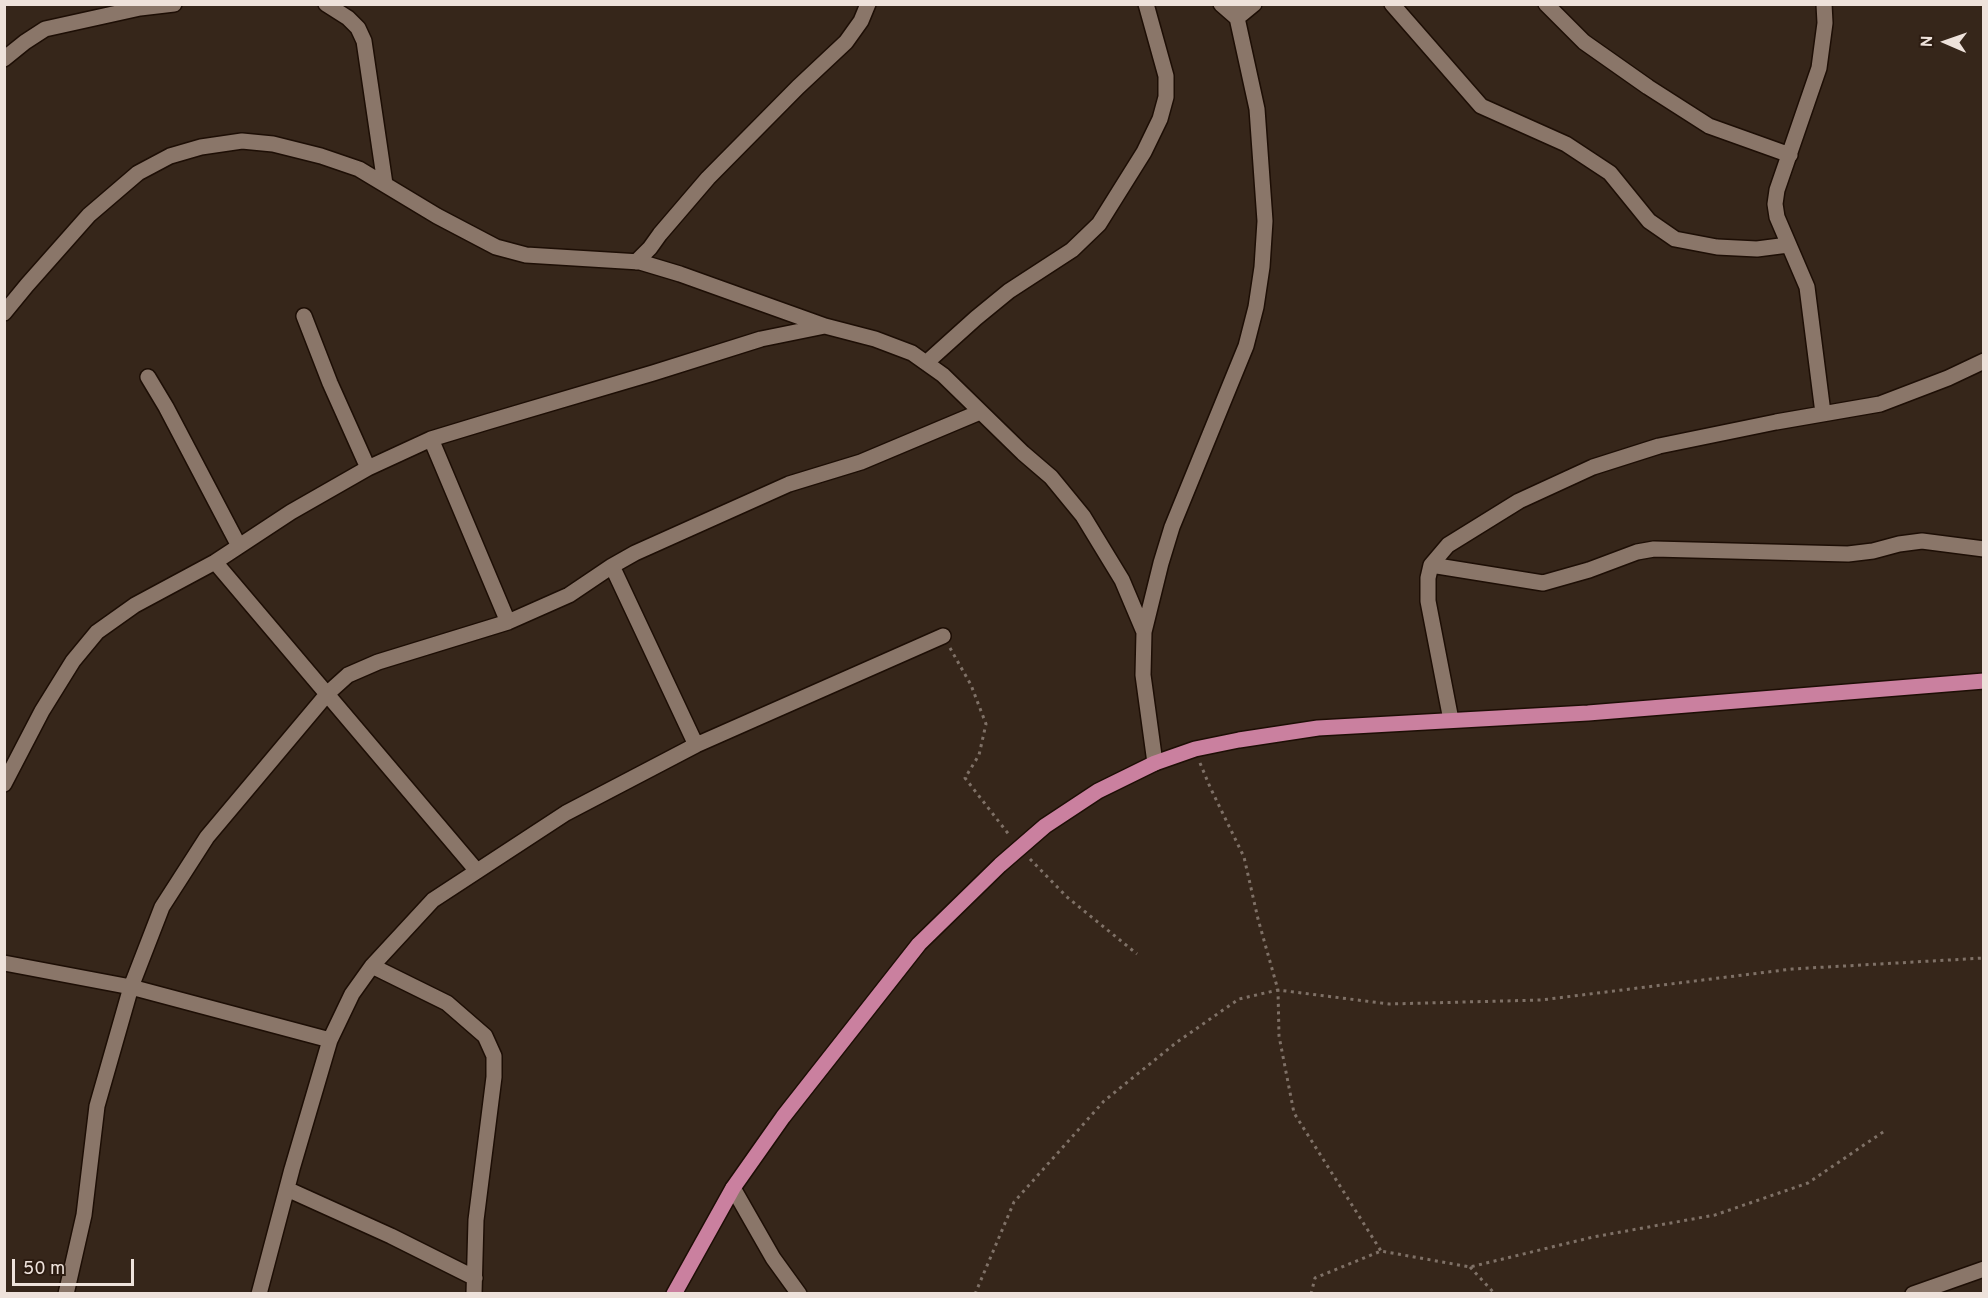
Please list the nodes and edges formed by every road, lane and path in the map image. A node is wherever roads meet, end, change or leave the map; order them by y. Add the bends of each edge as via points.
1 (174, 4) edge
2 (326, 4) edge
3 (868, 4) edge
4 (1146, 4) edge
5 (1221, 4) edge
6 (1254, 4) edge
7 (1392, 4) edge
8 (1546, 4) edge
9 (1824, 4) edge
10 (1236, 11) edge
11 (4, 59) edge
12 (1790, 155) junction
13 (386, 184) junction
14 (1788, 245) junction
15 (636, 262) junction
16 (4, 313) edge
17 (304, 316) dead end
18 (825, 326) junction
19 (1983, 361) edge
20 (926, 363) junction
21 (148, 377) dead end
22 (980, 412) junction
23 (1823, 413) junction
24 (431, 439) junction
25 (368, 468) junction
26 (239, 546) junction
27 (1983, 549) edge
28 (215, 562) junction
29 (1431, 565) junction
30 (612, 566) junction
31 (508, 622) junction
32 (1144, 632) junction
33 (943, 636) joint
34 (1983, 681) edge
35 (328, 693) junction
36 (1451, 720) junction
37 (696, 745) junction
38 (1195, 749) junction
39 (1155, 763) junction
40 (4, 784) edge
41 (1019, 848) junction
42 (477, 871) junction
43 (1137, 954) dead end
44 (1983, 958) edge
45 (4, 963) edge
46 (372, 966) junction
47 (131, 987) junction
48 (1278, 990) junction
49 (330, 1040) junction
50 (1886, 1130) dead end
51 (733, 1188) junction
52 (287, 1189) junction
53 (1381, 1251) junction
54 (1470, 1267) junction
55 (1983, 1269) edge
56 (475, 1286) edge
57 (66, 1293) edge
58 (259, 1293) edge
59 (674, 1293) edge
60 (799, 1293) edge
61 (975, 1293) edge
62 (1311, 1293) edge
63 (1495, 1293) edge
64 (1913, 1293) edge

1 - 11 street via 45,29
2 - 13 street via 348,18 364,41
3 - 15 street via 846,42 708,178
4 - 20 street via 1166,76 1166,97 1144,152 1099,224 1072,250 1009,291
5 - 10 street
6 - 10 street
7 - 14 street via 1481,106 1566,144 1610,173 1649,221 1675,239 1717,247 1757,249
8 - 12 street via 1584,42 1709,126
9 - 12 street via 1819,68
10 - 32 street via 1257,109 1265,221 1262,267 1246,346 1172,528
12 - 14 street via 1775,204
13 - 15 street via 496,247 526,255
13 - 16 street via 359,169 273,144 242,141 170,156 138,173 89,214
14 - 23 street via 1807,287
15 - 18 street
17 - 25 street
18 - 20 street via 884,342
18 - 24 street via 762,339
19 - 23 street via 1881,404
20 - 22 street
21 - 26 street
22 - 30 street via 861,462 789,484
22 - 32 street via 1051,477 1083,516 1122,580
23 - 29 street via 1659,446 1593,467 1519,501 1448,545
24 - 25 street
24 - 31 street
25 - 26 street
26 - 28 street
27 - 29 street via 1922,541 1848,554 1654,549 1543,583
28 - 35 street
28 - 40 street via 135,605 97,632 54,691
29 - 36 street via 1428,601
30 - 31 street via 569,595
30 - 37 street
31 - 35 street via 378,662 348,675
32 - 39 street via 1143,675
33 - 37 street
33 - 41 path via 971,685 986,723 979,755 965,778
34 - 36 main road via 1588,713
35 - 42 street
35 - 47 street via 207,837 162,907
36 - 38 main road via 1318,728
37 - 42 street via 566,813
38 - 39 main road
38 - 48 path via 1244,857
39 - 41 main road via 1098,791
41 - 43 path via 1067,897
41 - 51 main road via 919,944 783,1117
42 - 46 street via 433,900
44 - 48 path via 1792,969 1541,1000 1389,1004
45 - 47 street
46 - 49 street via 352,994
46 - 56 street via 447,1003 485,1036 494,1056 476,1220
47 - 49 street
47 - 57 street via 97,1106 84,1215
48 - 53 path via 1279,1036 1294,1113
48 - 61 path via 1239,999 1177,1042 1104,1101 1014,1202
49 - 52 street
50 - 54 path via 1809,1184 1715,1215 1593,1237
51 - 59 main road
51 - 60 street via 773,1258
52 - 56 street via 391,1236
52 - 58 street
53 - 54 path
53 - 62 path via 1315,1278
54 - 63 path
55 - 64 street

